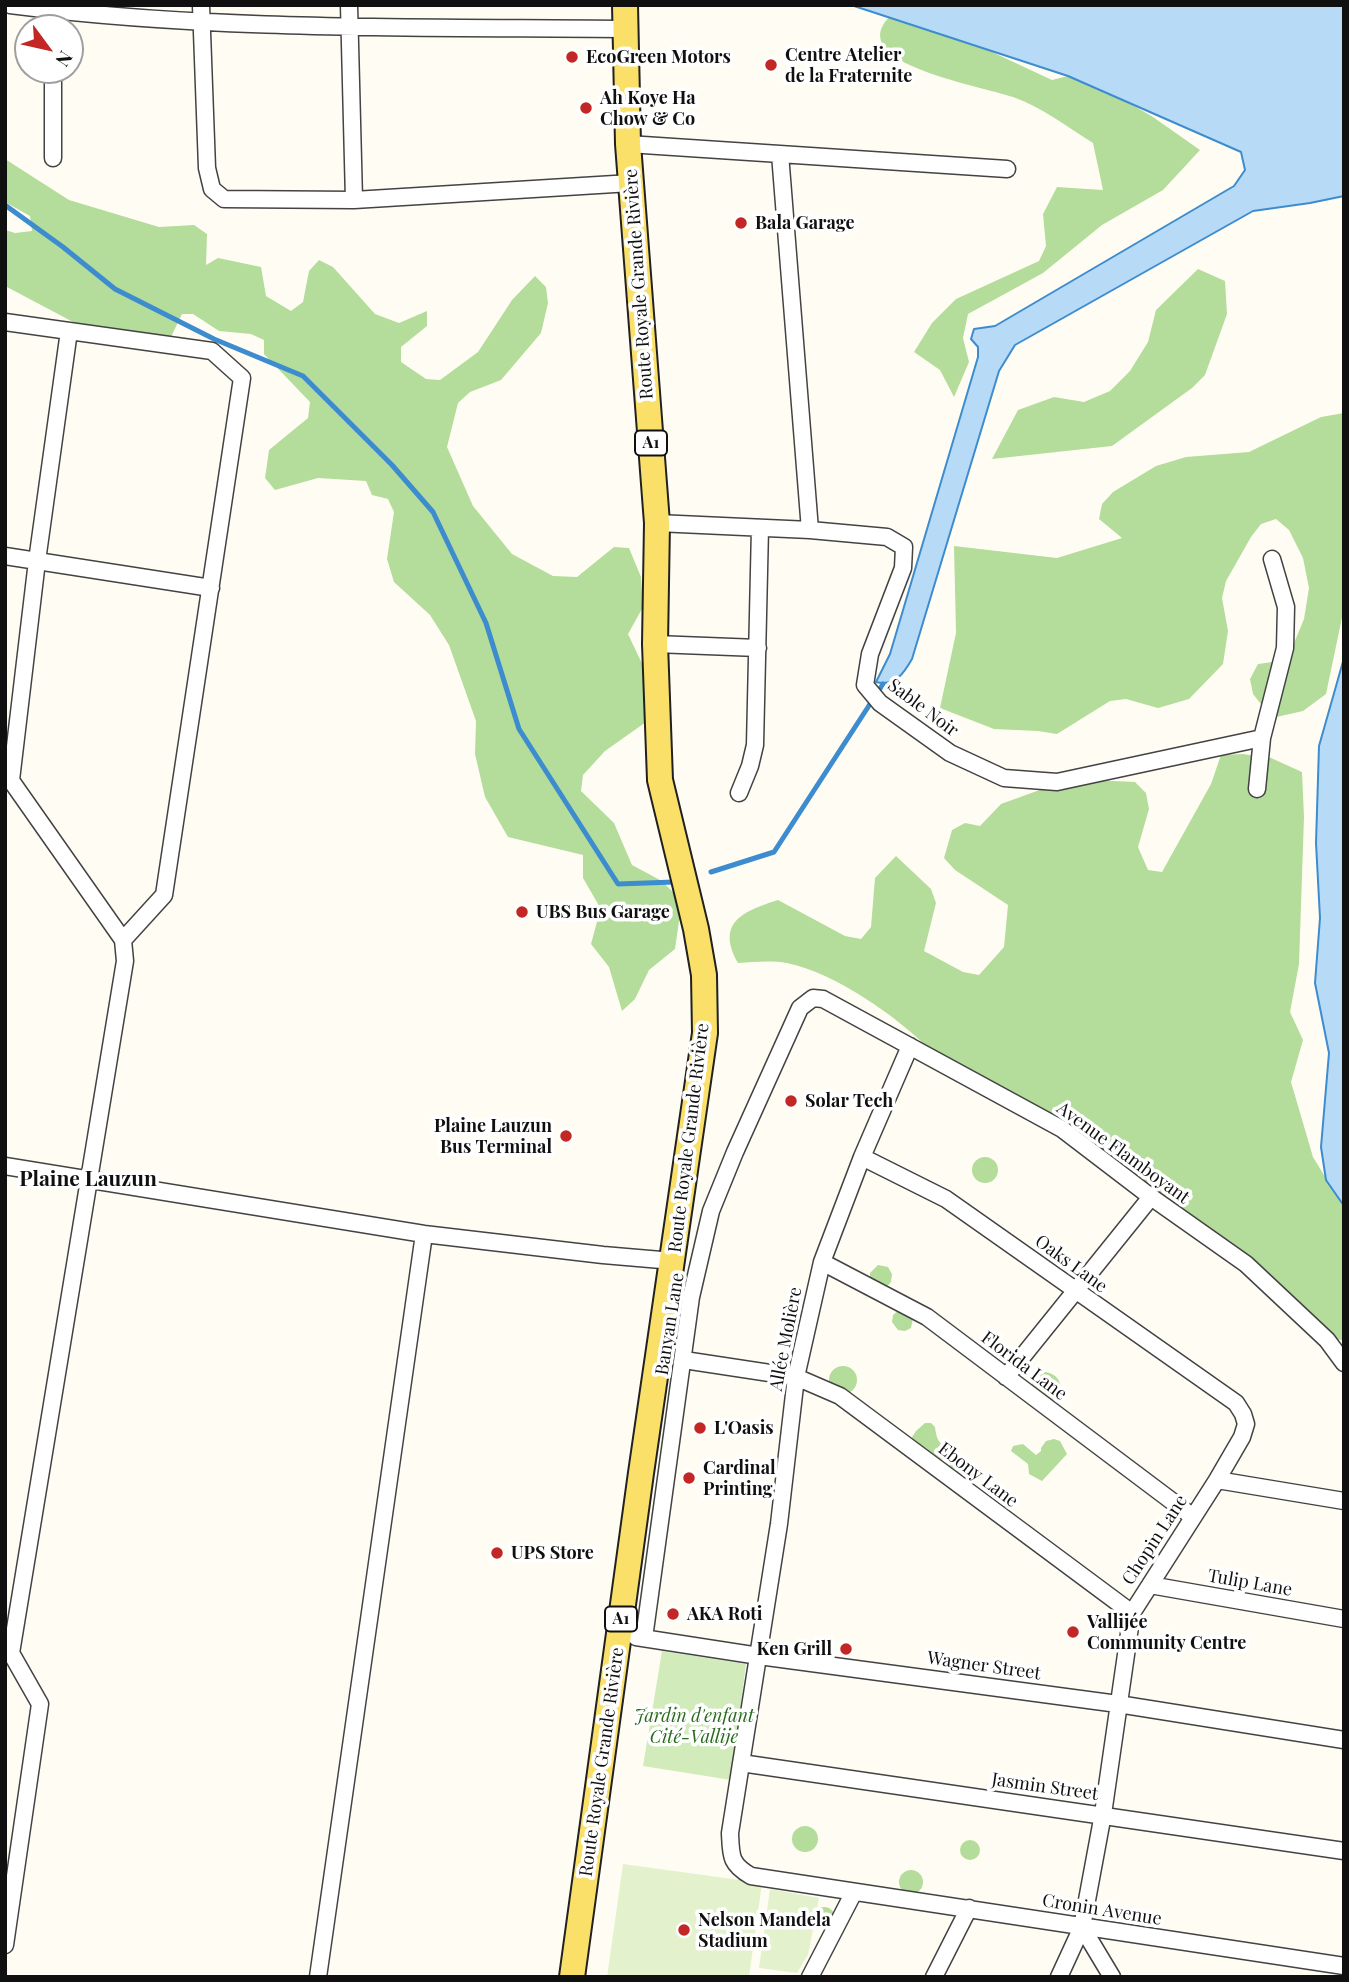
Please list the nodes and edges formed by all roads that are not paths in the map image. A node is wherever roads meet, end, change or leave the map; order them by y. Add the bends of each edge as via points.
1 (10, 5) edge
2 (349, 5) edge
3 (53, 8) edge
4 (201, 14) edge
5 (624, 17) edge
6 (349, 27) junction
7 (53, 84) edge
8 (628, 144) junction
9 (780, 154) junction
10 (53, 158) dead end
11 (1007, 169) dead end
12 (631, 183) junction
13 (354, 200) junction
14 (5, 322) edge
15 (69, 331) junction
16 (657, 523) junction
17 (760, 528) junction
18 (810, 530) junction
19 (5, 556) edge
20 (1272, 559) dead end
21 (37, 561) junction
22 (211, 588) junction
23 (655, 644) junction
24 (758, 648) junction
25 (1262, 738) junction
26 (8, 776) edge
27 (1257, 789) dead end
28 (739, 793) dead end
29 (123, 940) junction
30 (813, 998) joint
31 (911, 1046) junction
32 (862, 1157) junction
33 (5, 1166) edge
34 (88, 1178) junction
35 (1151, 1197) junction
36 (424, 1234) junction
37 (673, 1261) junction
38 (822, 1262) junction
39 (1076, 1292) junction
40 (684, 1360) junction
41 (1344, 1363) edge
42 (796, 1377) junction
43 (1006, 1377) junction
44 (1244, 1419) joint
45 (1217, 1480) junction
46 (1344, 1501) edge
47 (1193, 1517) junction
48 (1150, 1585) junction
49 (1132, 1613) junction
50 (1344, 1619) edge
51 (619, 1634) junction
52 (644, 1638) junction
53 (8, 1654) edge
54 (759, 1656) junction
55 (1118, 1704) junction
56 (1344, 1740) edge
57 (741, 1763) junction
58 (1102, 1815) junction
59 (1344, 1851) edge
60 (854, 1892) junction
61 (969, 1908) junction
62 (1082, 1927) junction
63 (5, 1945) edge
64 (1344, 1966) edge
65 (318, 1977) edge
66 (572, 1977) edge
67 (810, 1977) edge
68 (934, 1977) edge
69 (1059, 1977) edge
70 (1112, 1977) edge

1 - 3 street
2 - 6 street
3 - 4 street
4 - 6 street
4 - 13 street via 207,168 212,189 224,199
5 - 6 street
5 - 8 main road, Route Royale Grande Rivière / A1
6 - 13 street
7 - 10 street
8 - 9 street
8 - 12 main road, Route Royale Grande Rivière / A1
9 - 11 street
9 - 18 street
12 - 13 street
12 - 16 main road, Route Royale Grande Rivière / A1
14 - 15 street
15 - 21 street
15 - 22 street via 212,351 243,378
16 - 17 street, Sable Noir
16 - 23 main road, Route Royale Grande Rivière / A1
17 - 18 street, Sable Noir
17 - 24 street
18 - 25 street, Sable Noir via 887,537 904,547 903,568 870,654 865,685 880,704 950,753 1004,779 1058,782
19 - 21 street
20 - 25 street via 1286,607 1285,649
21 - 22 street
21 - 26 street
22 - 29 street via 164,895
23 - 24 street
23 - 37 main road, Route Royale Grande Rivière / A1 via 660,780 704,975 705,1033
24 - 28 street via 755,745
25 - 27 street
26 - 29 street
29 - 34 street via 125,961
30 - 31 street, Avenue Flamboyant via 823,999
30 - 40 street, Banyan Lane via 800,1008 711,1211 691,1297
31 - 32 street, Allée Molière
31 - 35 street, Avenue Flamboyant via 1062,1129
32 - 38 street, Allée Molière
32 - 39 street, Oaks Lane via 946,1199
33 - 34 street
34 - 36 street
34 - 53 street
35 - 39 street
35 - 41 street, Avenue Flamboyant via 1246,1264 1327,1340
36 - 37 street
36 - 65 street
37 - 51 main road, Route Royale Grande Rivière / A1
38 - 42 street, Allée Molière
38 - 43 street, Florida Lane via 927,1317
39 - 43 street
39 - 44 street, Oaks Lane via 1236,1404
40 - 42 street, Ebony Lane
40 - 52 street, Banyan Lane
42 - 49 street, Ebony Lane via 840,1396
42 - 54 street, Allée Molière
43 - 47 street, Florida Lane
44 - 45 street, Chopin Lane via 1242,1437
45 - 46 street
45 - 47 street, Chopin Lane
47 - 48 street, Chopin Lane
48 - 49 street, Chopin Lane
48 - 50 street, Tulip Lane
49 - 55 street, Chopin Lane
51 - 52 street, Wagner Street
51 - 66 main road, Route Royale Grande Rivière / A1
52 - 54 street, Wagner Street
53 - 63 street via 40,1704
54 - 55 street, Wagner Street
54 - 57 street, Allée Molière
55 - 56 street, Wagner Street
55 - 58 street, Chopin Lane
57 - 58 street, Jasmin Street
57 - 60 street, Cronin Avenue via 730,1833 731,1856 739,1869 751,1876
58 - 59 street, Jasmin Street
58 - 62 street, Chopin Lane
60 - 61 street, Cronin Avenue
60 - 67 street
61 - 62 street, Cronin Avenue
61 - 68 street
62 - 64 street, Cronin Avenue
62 - 69 street, Chopin Lane
62 - 70 street

